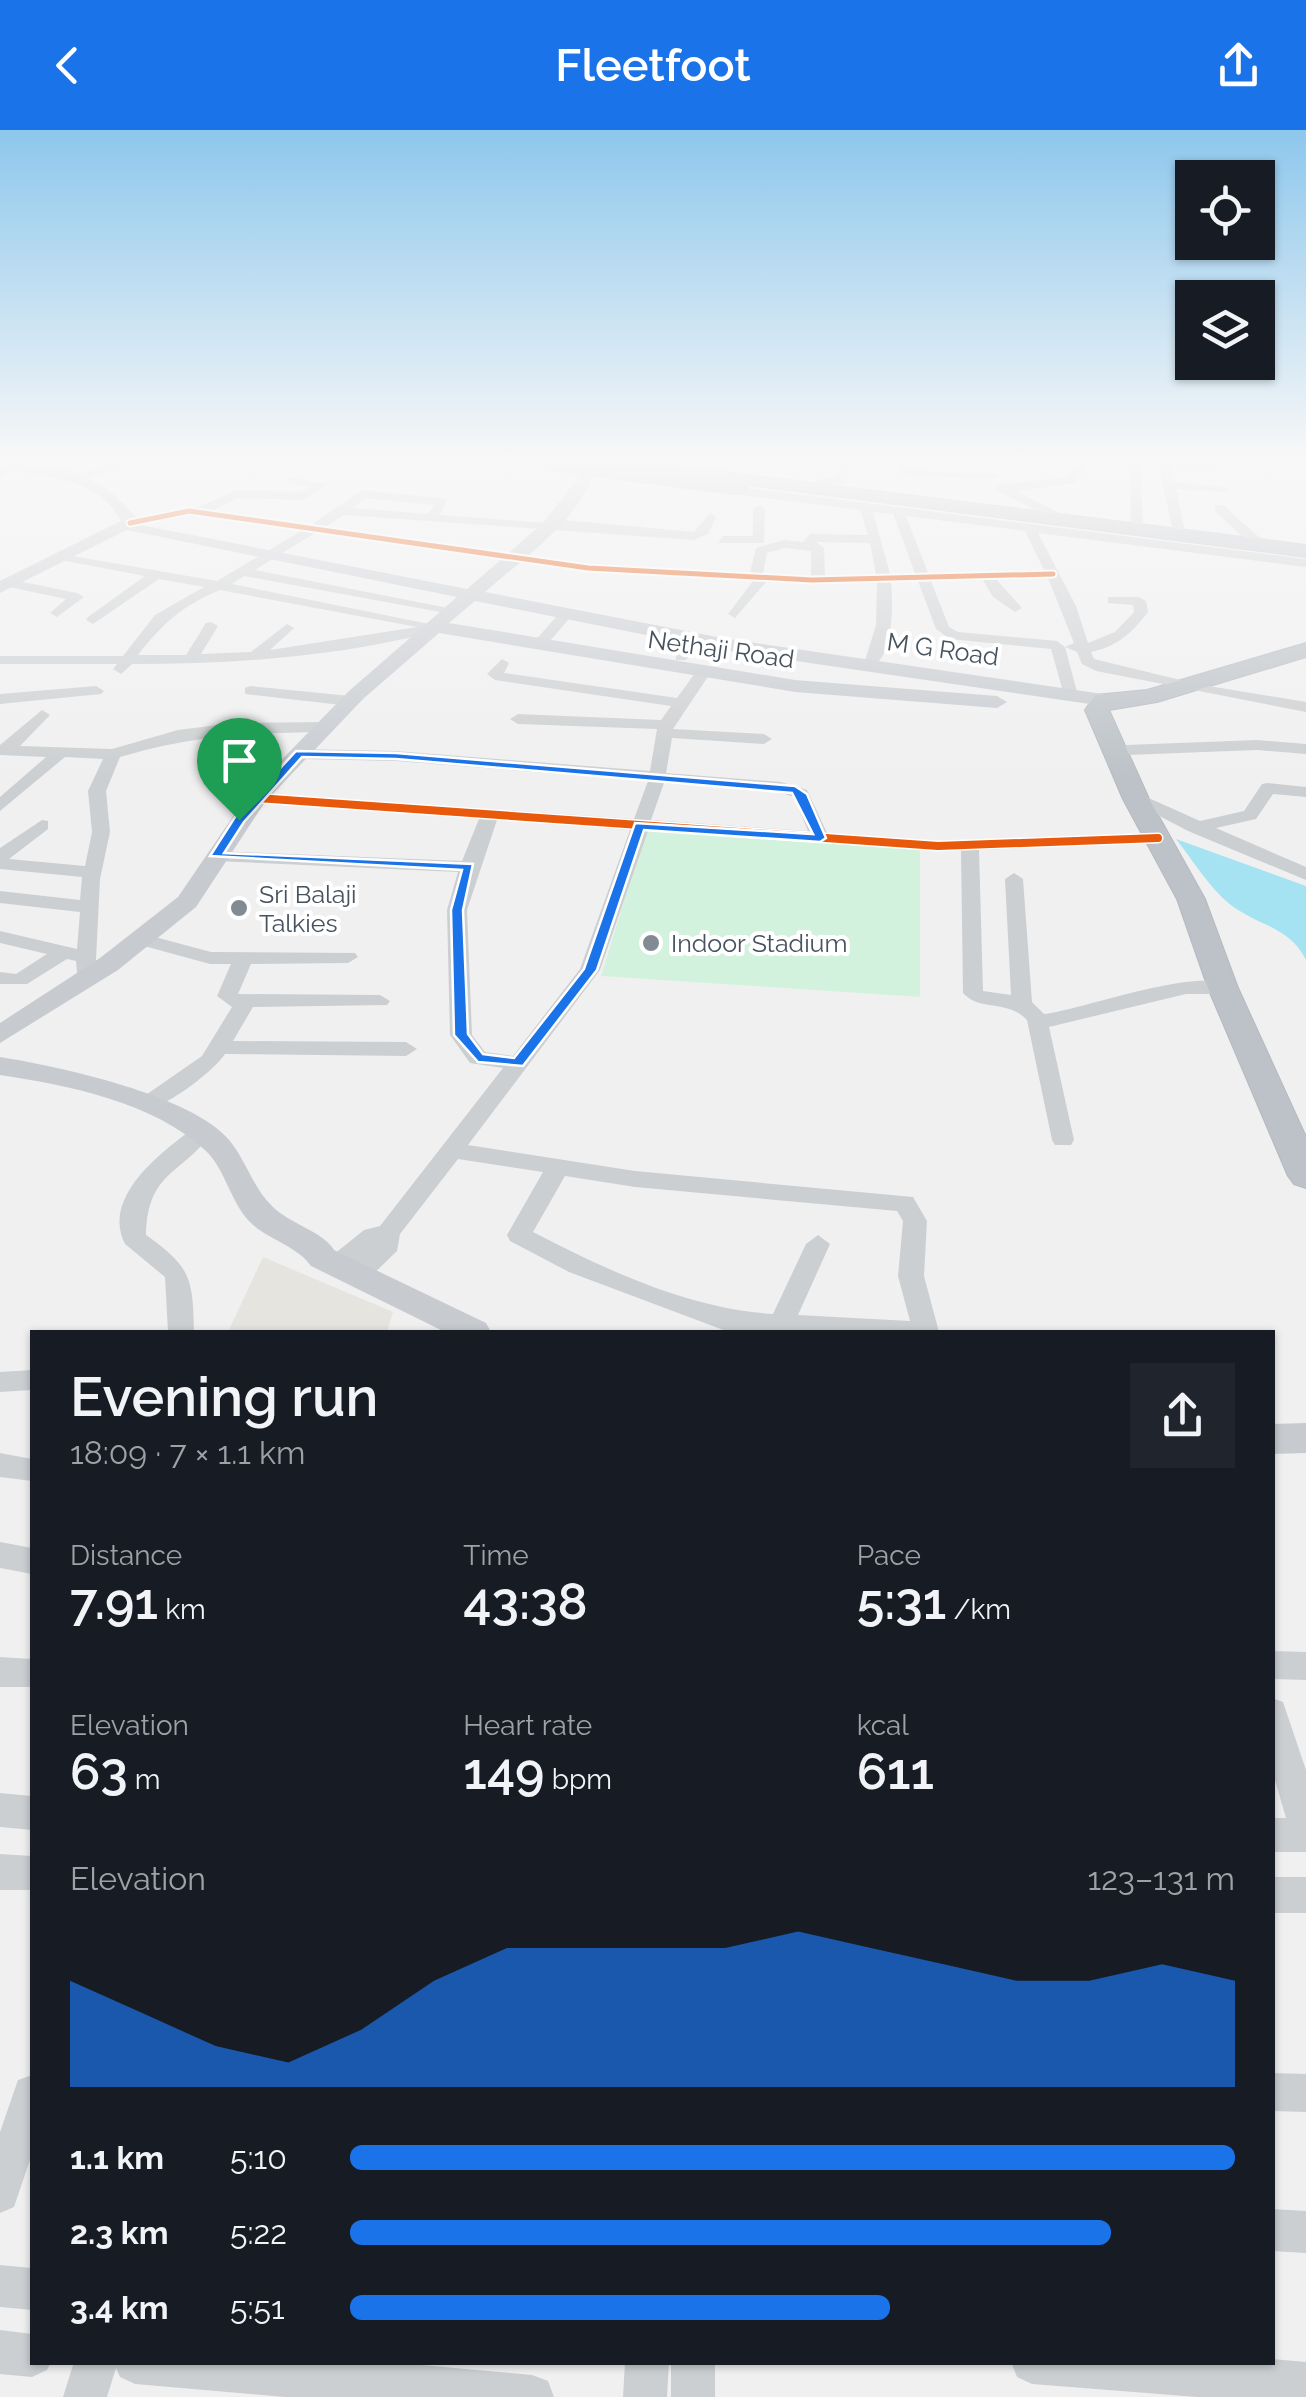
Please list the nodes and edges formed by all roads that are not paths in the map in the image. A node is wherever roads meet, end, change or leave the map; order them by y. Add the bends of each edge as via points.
1 (37, 567) edge
2 (118, 567) edge
3 (252, 567) edge
4 (328, 567) edge
5 (501, 567) edge
6 (656, 567) edge
7 (761, 567) edge
8 (818, 567) edge
9 (883, 567) edge
10 (921, 567) edge
11 (1049, 567) edge
12 (243, 572) junction
13 (157, 574) junction
14 (1053, 574) junction
15 (760, 576) junction
16 (987, 576) junction
17 (926, 578) junction
18 (818, 580) junction
19 (886, 580) junction
20 (7, 581) edge
21 (218, 586) junction
22 (471, 594) junction
23 (1112, 600) dead end
24 (1015, 608) dead end
25 (57, 612) dead end
26 (567, 613) junction
27 (736, 614) dead end
28 (93, 620) dead end
29 (437, 622) junction
30 (210, 626) dead end
31 (287, 628) dead end
32 (696, 638) junction
33 (539, 645) junction
34 (1058, 645) junction
35 (1085, 649) junction
36 (1306, 650) edge
37 (680, 656) dead end
38 (261, 657) junction
39 (0, 660) edge
40 (190, 660) junction
41 (502, 663) dead end
42 (871, 664) junction
43 (122, 668) junction
44 (703, 672) junction
45 (1180, 688) junction
46 (96, 691) dead end
47 (250, 691) junction
48 (0, 698) edge
49 (350, 701) junction
50 (1089, 701) junction
51 (682, 703) junction
52 (1306, 707) edge
53 (42, 715) dead end
54 (518, 719) dead end
55 (325, 727) junction
56 (666, 729) junction
57 (210, 731) junction
58 (764, 739) dead end
59 (153, 740) junction
60 (1117, 747) junction
61 (1306, 749) edge
62 (3, 751) edge
63 (61, 752) junction
64 (113, 754) junction
65 (300, 754) junction
66 (657, 779) junction
67 (97, 791) junction
68 (1306, 792) edge
69 (256, 798) junction
70 (1136, 799) junction
71 (0, 806) edge
72 (491, 812) junction
73 (42, 825) dead end
74 (640, 826) junction
75 (1193, 827) junction
76 (1156, 834) junction
77 (820, 838) junction
78 (970, 845) junction
79 (216, 856) junction
80 (0, 861) edge
81 (468, 867) junction
82 (93, 872) junction
83 (1306, 874) edge
84 (1014, 879) dead end
85 (0, 896) edge
86 (89, 907) junction
87 (0, 937) edge
88 (140, 939) junction
89 (65, 952) junction
90 (348, 957) dead end
91 (244, 958) junction
92 (85, 968) junction
93 (0, 978) edge
94 (1223, 988) junction
95 (246, 1001) junction
96 (380, 1001) dead end
97 (1029, 1011) junction
98 (0, 1035) edge
99 (220, 1046) junction
100 (406, 1049) dead end
101 (0, 1055) edge
102 (518, 1063) junction
103 (0, 1066) edge
104 (59, 1076) junction
105 (148, 1104) junction
106 (205, 1138) junction
107 (1063, 1140) dead end
108 (450, 1150) junction
109 (558, 1167) junction
110 (1306, 1176) edge
111 (818, 1244) dead end
112 (345, 1270) junction
113 (782, 1325) junction
114 (461, 1326) edge
115 (724, 1327) edge
116 (181, 1330) edge
117 (885, 1330) edge
118 (925, 1330) edge
119 (30, 1380) edge
120 (0, 1382) edge
121 (1306, 1438) edge
122 (1275, 1439) edge
123 (0, 1466) edge
124 (30, 1470) edge
125 (0, 1556) edge
126 (30, 1561) edge
127 (1275, 1665) edge
128 (1306, 1666) edge
129 (0, 1672) edge
130 (30, 1673) edge
131 (1275, 1723) edge
132 (0, 1810) edge
133 (30, 1812) edge
134 (1306, 1826) edge
135 (1275, 1835) edge
136 (1306, 1835) edge
137 (0, 1872) edge
138 (30, 1873) edge
139 (1275, 1895) edge
140 (1306, 1895) edge
141 (1275, 2092) edge
142 (1306, 2093) edge
143 (30, 2100) edge
144 (0, 2193) edge
145 (1275, 2230) edge
146 (1306, 2232) edge
147 (0, 2286) edge
148 (30, 2289) edge
149 (0, 2352) edge
150 (30, 2354) edge
151 (95, 2365) edge
152 (169, 2365) edge
153 (647, 2365) edge
154 (692, 2365) edge
155 (1069, 2365) edge
156 (1306, 2384) edge
157 (85, 2397) edge
158 (532, 2397) edge
159 (644, 2397) edge
160 (693, 2397) edge

1 - 20 main road
2 - 13 street, Nethaji Road
3 - 12 street
4 - 22 main road, M G Road
5 - 22 main road
6 - 15 street
7 - 15 street
8 - 18 street
9 - 19 street
10 - 17 street
11 - 14 street
12 - 21 street
12 - 29 street
13 - 21 street, Nethaji Road
13 - 28 street
14 - 16 street
14 - 35 street
15 - 18 street
15 - 27 street
16 - 17 street
16 - 24 street
17 - 19 street
17 - 34 street via 943,629 954,636
18 - 19 street
19 - 42 street via 882,640
20 - 25 street via 77,597
21 - 29 street, Nethaji Road
21 - 43 street via 160,618
22 - 26 main road, M G Road
22 - 29 main road
23 - 35 street via 1139,601 1141,612 1118,640
26 - 32 main road, M G Road
26 - 33 street
29 - 33 main road, Nethaji Road
29 - 38 street via 362,646
29 - 49 main road
30 - 40 street
31 - 38 street
32 - 37 street
32 - 42 main road, M G Road
33 - 44 main road, Nethaji Road
34 - 35 street
34 - 50 street
35 - 45 street via 1091,665
36 - 45 highway
38 - 40 street
38 - 47 street
39 - 43 street
40 - 43 street
41 - 51 street via 495,674 500,678
42 - 50 main road, M G Road
44 - 50 main road, Nethaji Road via 795,686
44 - 51 street
45 - 50 highway
45 - 52 street
46 - 48 street
47 - 49 street
47 - 57 street
49 - 55 main road
50 - 60 highway via 1095,732
51 - 56 street
53 - 62 street
54 - 56 street
55 - 57 street
55 - 65 main road
56 - 58 street
56 - 66 street
57 - 59 street
59 - 64 street
59 - 67 street
60 - 61 street
60 - 70 highway
62 - 63 street
63 - 64 street
63 - 71 street
64 - 67 street
65 - 66 street
65 - 69 main road
66 - 74 street
66 - 77 street via 795,790
67 - 82 street via 102,832
68 - 75 street via 1268,788 1250,815
69 - 72 street
69 - 79 main road
70 - 75 street
70 - 76 highway
72 - 74 street
72 - 81 street
73 - 80 street
74 - 77 street
74 - 102 street via 590,970
75 - 76 street
75 - 83 street
76 - 78 street
76 - 94 highway via 1191,899
77 - 78 street
78 - 97 street via 974,992
79 - 81 street
79 - 88 main road via 187,902
80 - 82 street
81 - 102 street via 457,910 461,1035 478,1058
82 - 86 street
84 - 97 street
85 - 86 street
86 - 92 street
87 - 89 street
88 - 91 street via 192,956
88 - 92 main road
89 - 92 street
89 - 93 street via 20,980
90 - 91 street
91 - 95 street via 227,996
92 - 98 main road
94 - 97 street
94 - 110 highway
95 - 96 street
95 - 99 street
97 - 107 street
99 - 100 street
99 - 105 street via 197,1072
101 - 104 main road
102 - 108 street
103 - 104 main road
104 - 105 main road
105 - 106 main road
106 - 112 main road via 204,1149 247,1218 283,1246
106 - 116 street via 144,1182 134,1212 134,1238 176,1267
108 - 109 street
108 - 112 street via 388,1233 388,1244
109 - 115 street via 520,1229 524,1241
109 - 118 street via 905,1203 915,1221 911,1276
111 - 113 street
112 - 114 main road
113 - 115 street
113 - 117 street
119 - 120 street
121 - 122 main road
123 - 124 street
125 - 126 street
127 - 128 street
129 - 130 street
131 - 134 street
132 - 133 street
135 - 136 street
137 - 138 street
139 - 140 street
141 - 142 street
143 - 144 street
145 - 146 street
147 - 148 street
149 - 150 street
151 - 157 street
152 - 158 street
153 - 159 street
154 - 160 street
155 - 156 street

